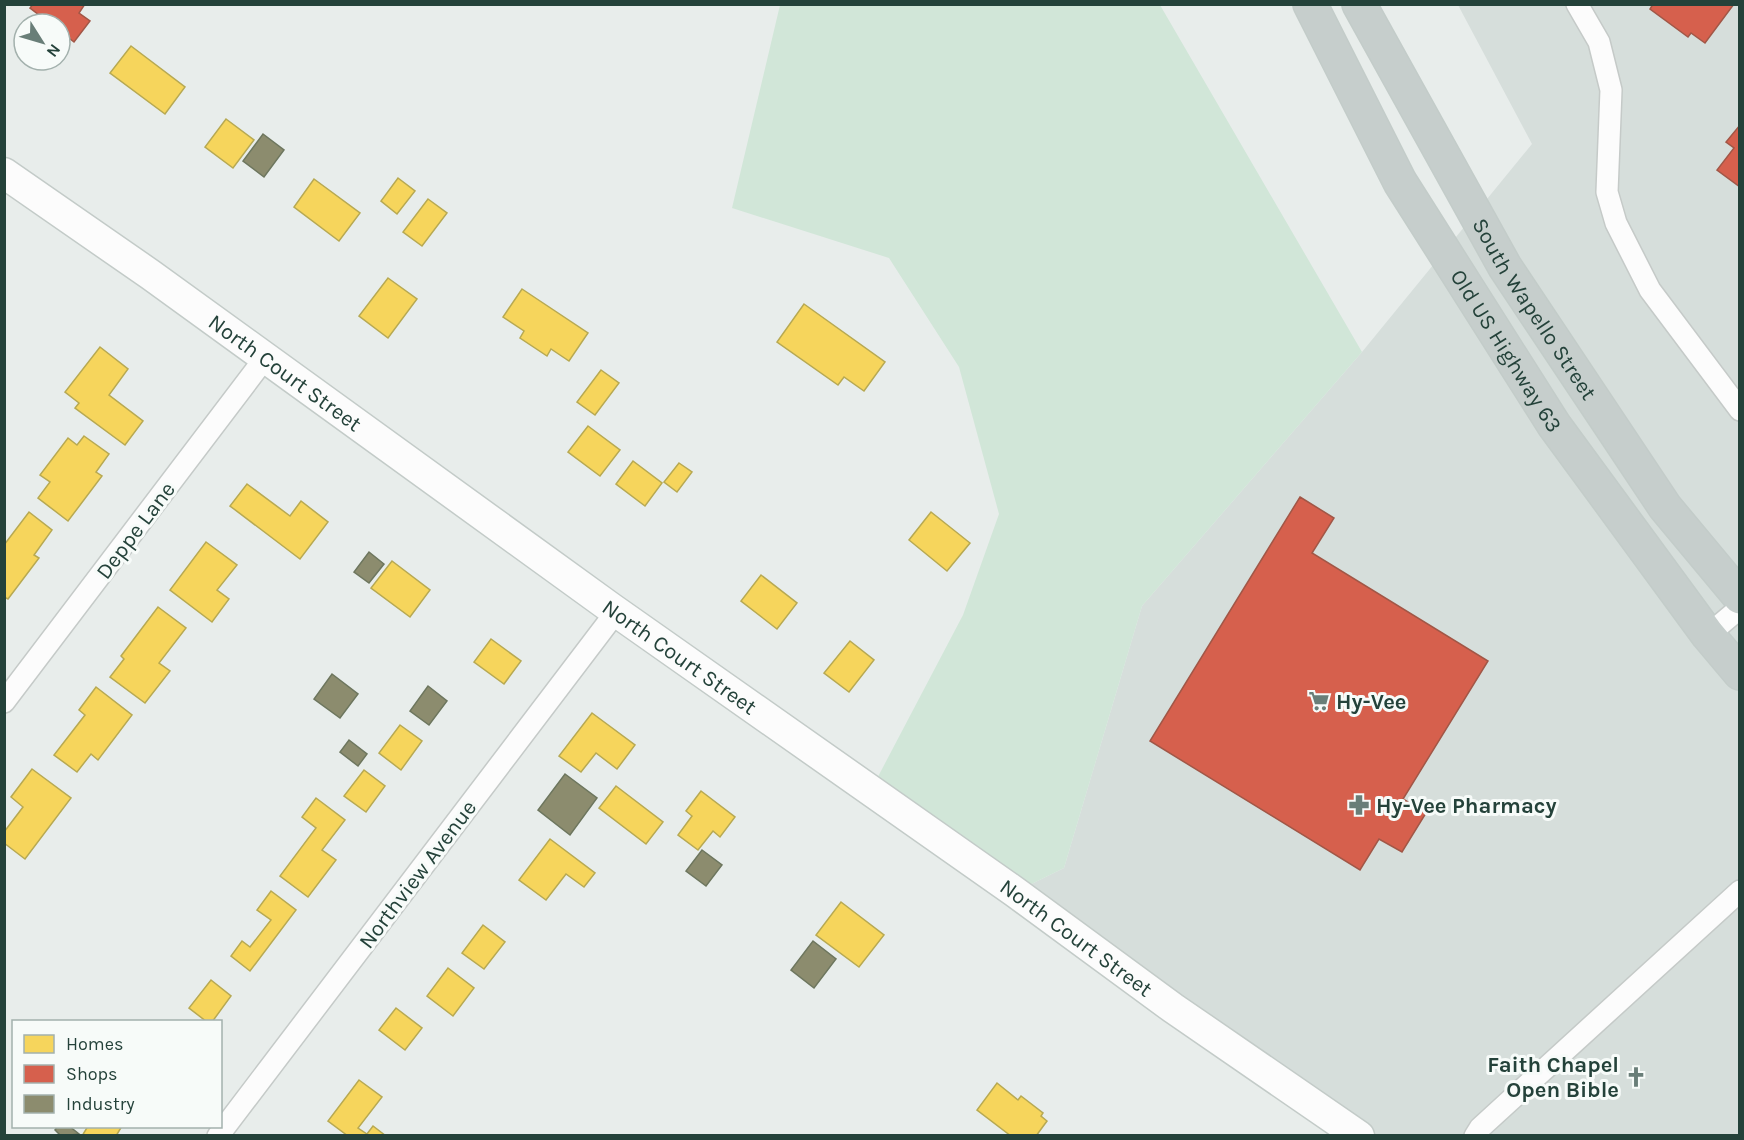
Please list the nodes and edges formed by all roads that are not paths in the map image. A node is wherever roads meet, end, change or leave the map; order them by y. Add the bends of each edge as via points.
1 (1311, 4) edge
2 (1359, 4) edge
3 (1577, 4) edge
4 (4, 173) edge
5 (265, 358) junction
6 (1740, 410) edge
7 (1740, 597) edge
8 (1740, 608) edge
9 (616, 612) junction
10 (1708, 635) junction
11 (1740, 673) edge
12 (4, 702) edge
13 (1740, 891) edge
14 (218, 1136) edge
15 (1359, 1136) edge
16 (1475, 1136) edge

1 - 10 highway, Old US Highway 63 via 1400,182 1554,425
2 - 7 highway, South Wapello Street via 1505,267 1665,507
3 - 6 street via 1599,42 1611,90 1607,192 1616,223 1650,290
4 - 5 main road, North Court Street
5 - 9 main road, North Court Street
5 - 12 street, Deppe Lane
8 - 10 street
9 - 14 street, Northview Avenue
9 - 15 main road, North Court Street
10 - 11 highway, Old US Highway 63
13 - 16 street

